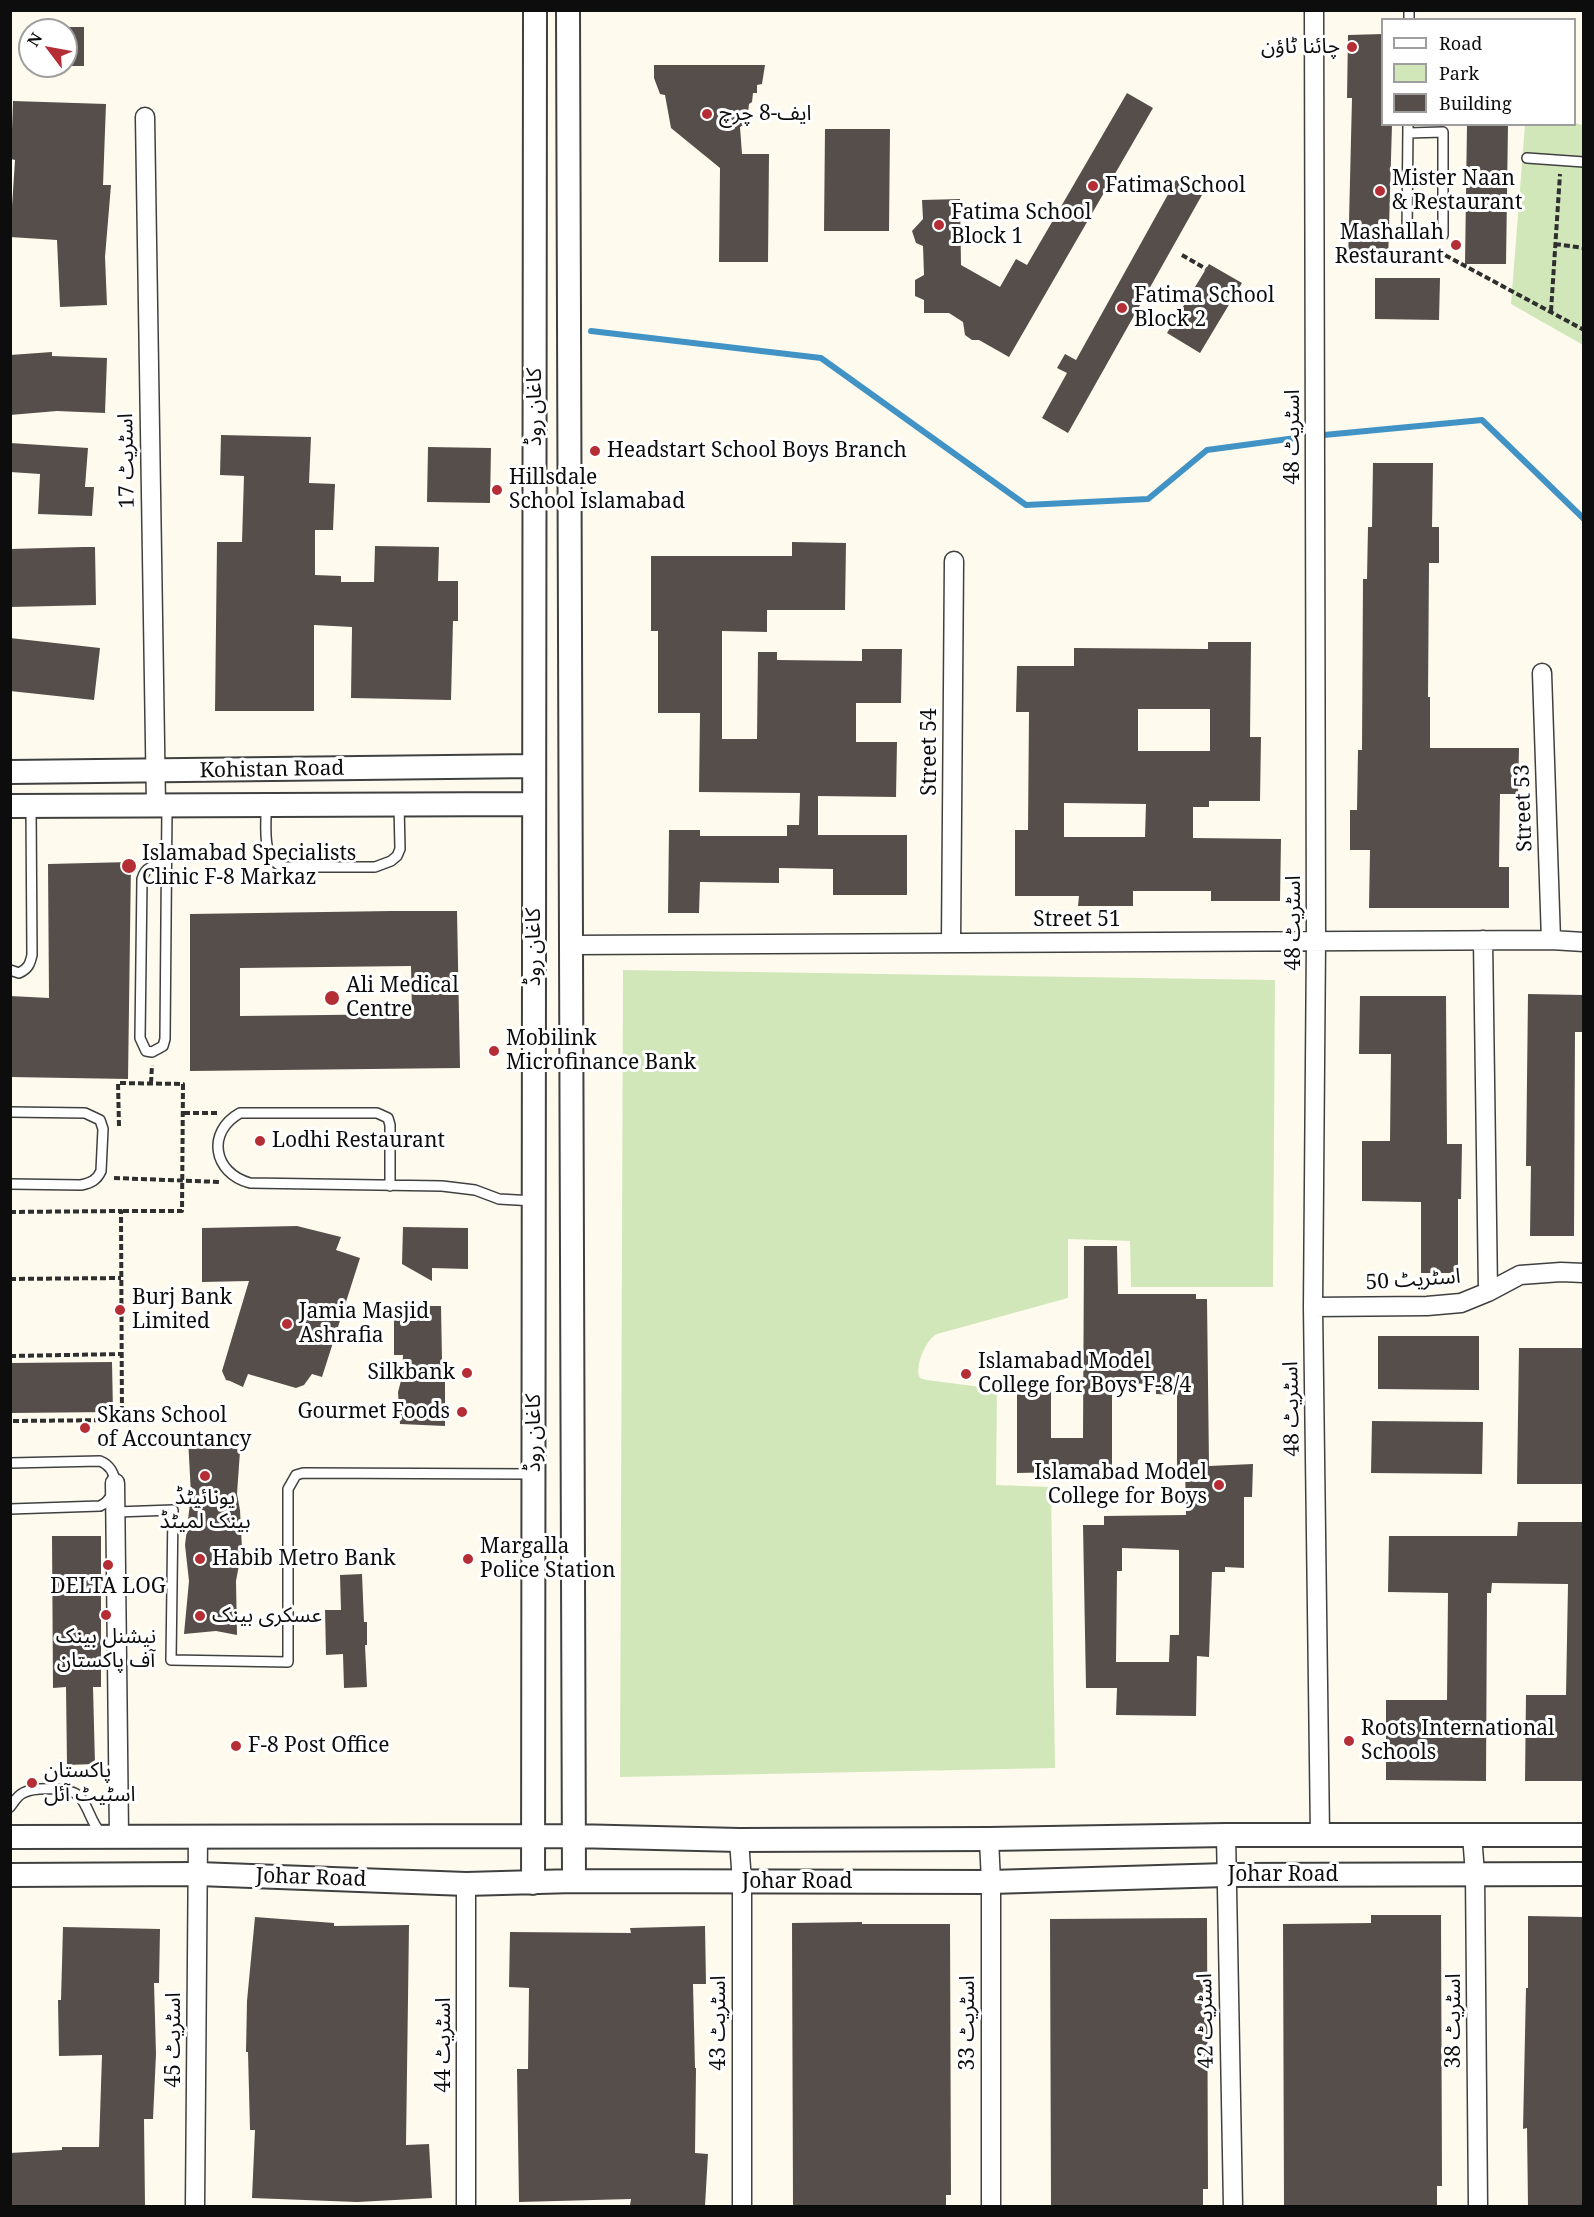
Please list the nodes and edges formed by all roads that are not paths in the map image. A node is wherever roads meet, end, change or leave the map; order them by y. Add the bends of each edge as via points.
1 (535, 10) edge
2 (568, 10) edge
3 (1314, 10) edge
4 (144, 117) dead end
5 (1408, 129) edge
6 (1527, 158) dead end
7 (1584, 162) edge
8 (954, 561) dead end
9 (1542, 673) dead end
10 (534, 766) junction
11 (155, 771) junction
12 (10, 772) edge
13 (534, 804) junction
14 (266, 805) junction
15 (399, 805) junction
16 (21, 806) edge
17 (162, 806) junction
18 (166, 864) junction
19 (1316, 940) junction
20 (1484, 940) junction
21 (1551, 940) junction
22 (1584, 942) edge
23 (951, 943) junction
24 (571, 945) junction
25 (10, 970) edge
26 (10, 1112) edge
27 (10, 1184) edge
28 (390, 1186) junction
29 (534, 1205) junction
30 (572, 1209) junction
31 (1584, 1273) edge
32 (1488, 1292) junction
33 (1313, 1307) junction
34 (10, 1463) edge
35 (534, 1474) junction
36 (114, 1483) junction
37 (10, 1509) edge
38 (116, 1512) junction
39 (573, 1678) junction
40 (534, 1679) junction
41 (10, 1807) edge
42 (1226, 1835) junction
43 (1320, 1835) junction
44 (1472, 1835) junction
45 (1584, 1835) edge
46 (112, 1836) junction
47 (198, 1836) junction
48 (534, 1836) junction
49 (573, 1836) junction
50 (10, 1837) edge
51 (989, 1839) junction
52 (740, 1840) junction
53 (198, 1874) junction
54 (1475, 1874) junction
55 (1584, 1874) edge
56 (10, 1875) edge
57 (1226, 1875) junction
58 (574, 1881) junction
59 (742, 1882) junction
60 (991, 1882) junction
61 (532, 1883) junction
62 (466, 1884) junction
63 (195, 2206) edge
64 (466, 2206) edge
65 (742, 2206) edge
66 (991, 2206) edge
67 (1233, 2206) edge
68 (1478, 2206) edge

1 - 10 street, کاغان روڈ
2 - 24 street, کاغان روڈ
3 - 19 street, اسٹریٹ 48
4 - 11 street, اسٹریٹ 17
5 - 5 lane via 1443,132 1443,235 1407,235
6 - 7 lane
8 - 23 street, Street 54
9 - 21 street, Street 53
10 - 11 street, Kohistan Road
10 - 13 street, کاغان روڈ
11 - 12 street, Kohistan Road
11 - 17 street, اسٹریٹ 17
13 - 15 street, Kohistan Road
13 - 29 street, کاغان روڈ
14 - 15 street, Kohistan Road
14 - 15 lane via 267,846 276,864 375,867 397,856 400,849
14 - 17 street, Kohistan Road
16 - 17 street, Kohistan Road
16 - 25 lane via 32,955 25,970
17 - 18 lane
18 - 18 lane via 165,1039 163,1046 152,1053 146,1051 140,1038 142,879 150,867
19 - 20 street, Street 51
19 - 23 street, Street 51
19 - 33 street, اسٹریٹ 48
20 - 21 street, Street 51
20 - 32 street
21 - 22 street, Street 51
23 - 24 street, Street 51
24 - 30 street, کاغان روڈ
26 - 27 lane via 85,1113 100,1120 103,1129 101,1171 91,1183
28 - 28 lane via 250,1183 230,1174 220,1161 219,1136 226,1123 240,1113 384,1115 390,1125
28 - 29 lane via 474,1190
29 - 30 street
29 - 35 street, کاغان روڈ
30 - 39 street, کاغان روڈ
31 - 32 street, اسٹریٹ 50 via 1520,1275
32 - 33 street, اسٹریٹ 50 via 1461,1303 1427,1306
33 - 43 street, اسٹریٹ 48
34 - 36 lane via 100,1461 108,1464
35 - 38 lane via 296,1475 288,1489 288,1662 171,1660 173,1510
35 - 40 street, کاغان روڈ
36 - 37 lane via 113,1495 100,1506
36 - 38 street
38 - 46 street
39 - 40 street
39 - 49 street, کاغان روڈ
40 - 48 street, کاغان روڈ
41 - 46 lane via 31,1790 70,1791 78,1796 100,1833
42 - 43 street, Johar Road
42 - 51 street, Johar Road
42 - 57 street, اسٹریٹ 42
43 - 44 street, Johar Road
44 - 45 street, Johar Road
44 - 54 street, اسٹریٹ 38
46 - 47 street, Johar Road
46 - 50 street, Johar Road
47 - 48 street, Johar Road
47 - 53 street, اسٹریٹ 45
48 - 49 street, Johar Road
48 - 61 street, کاغان روڈ
49 - 52 street, Johar Road
49 - 58 street, کاغان روڈ
51 - 52 street, Johar Road
51 - 60 street, اسٹریٹ 33
52 - 59 street, اسٹریٹ 43
53 - 56 street, Johar Road
53 - 62 street, Johar Road
53 - 63 street, اسٹریٹ 45
54 - 55 street, Johar Road
54 - 57 street, Johar Road
54 - 68 street, اسٹریٹ 38
57 - 60 street, Johar Road
57 - 67 street, اسٹریٹ 42
58 - 59 street, Johar Road
58 - 61 street, Johar Road
59 - 60 street, Johar Road
59 - 65 street, اسٹریٹ 43
60 - 66 street, اسٹریٹ 33
61 - 62 street, Johar Road
62 - 64 street, اسٹریٹ 44

